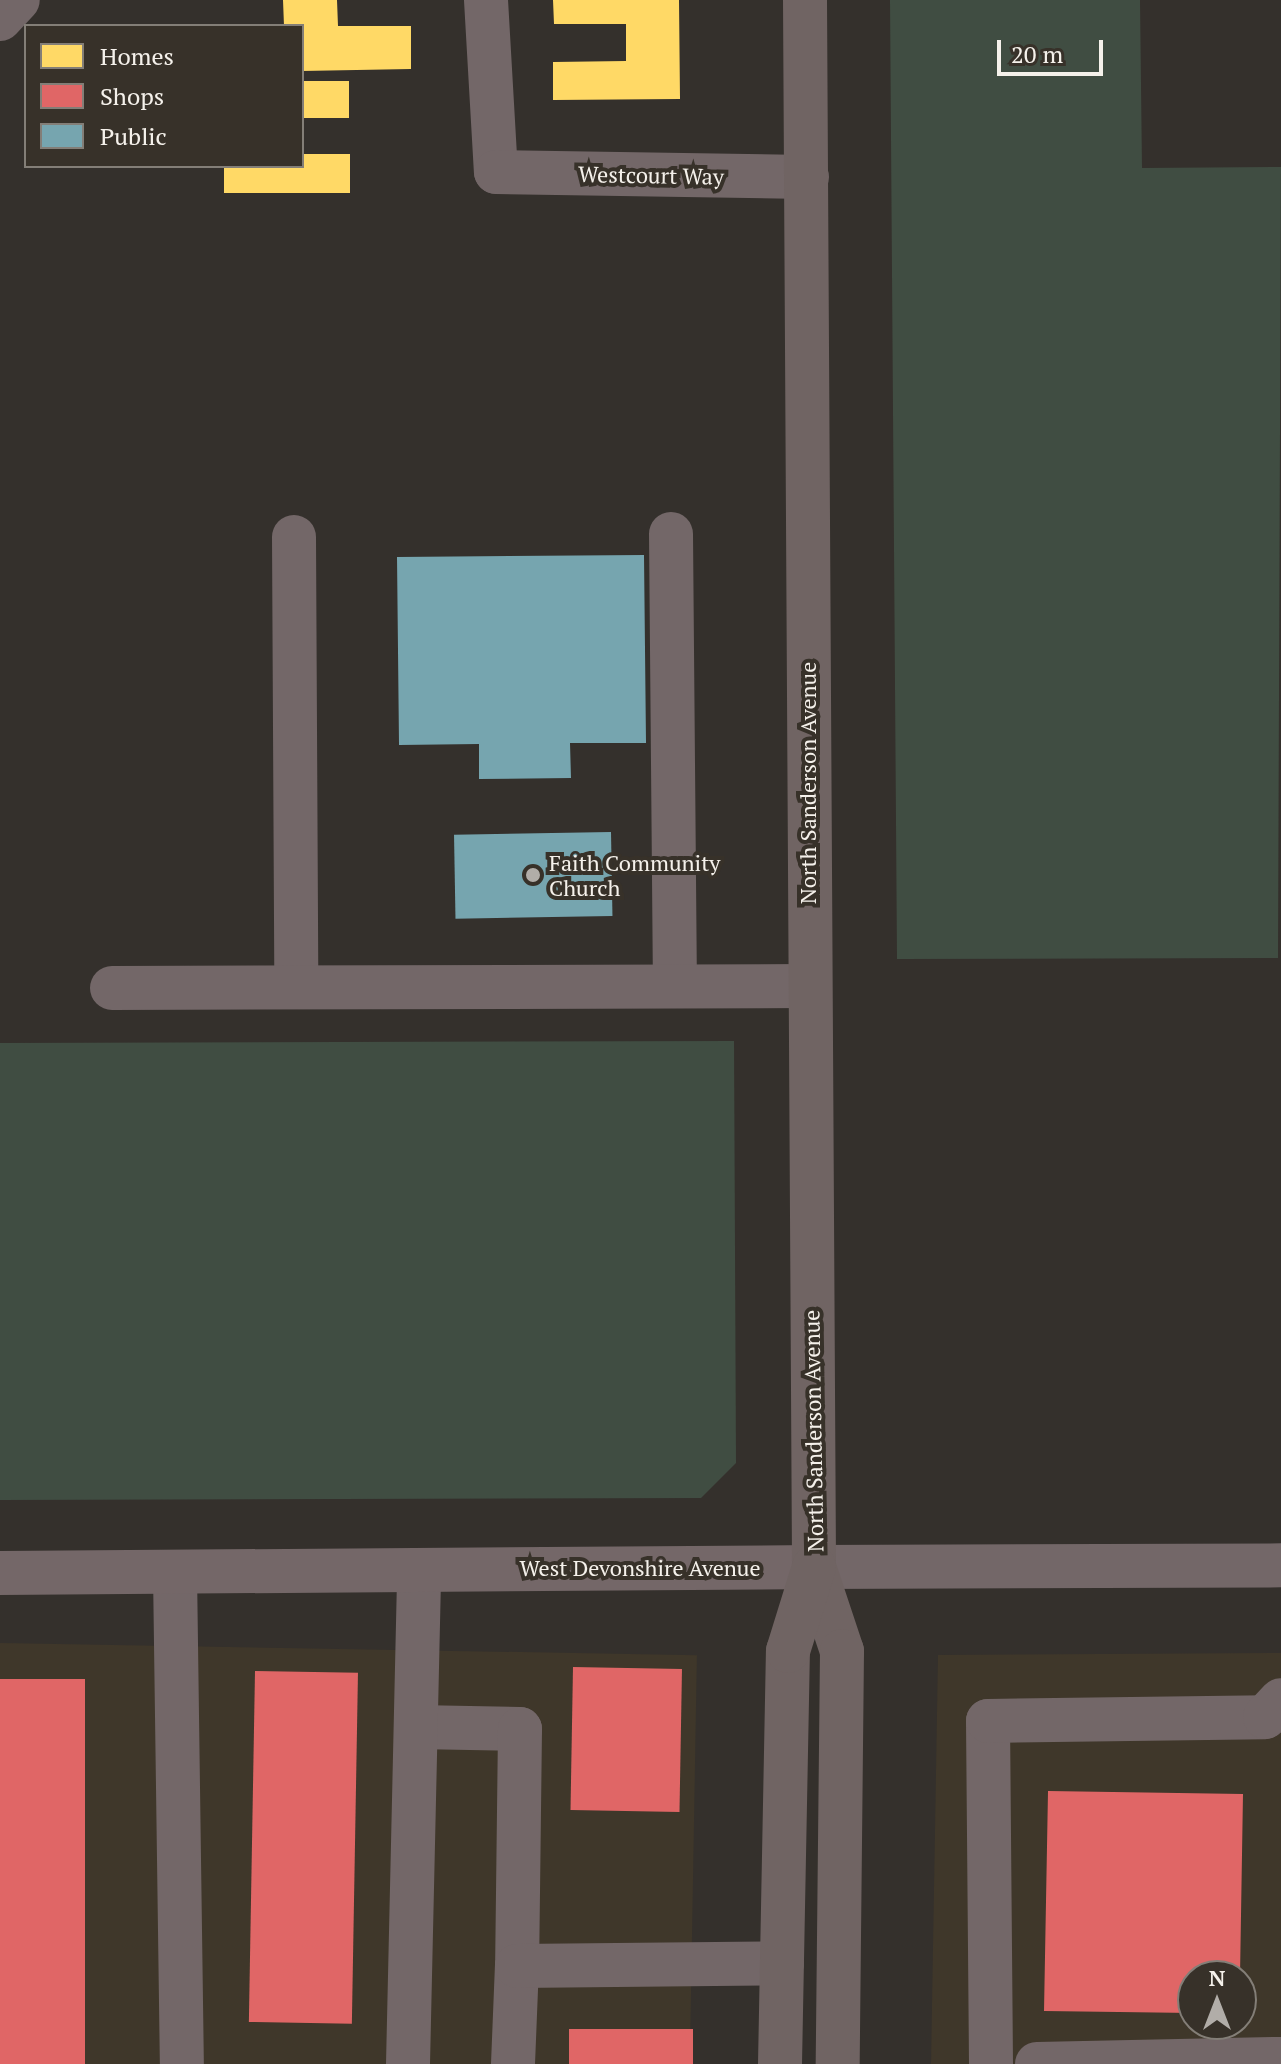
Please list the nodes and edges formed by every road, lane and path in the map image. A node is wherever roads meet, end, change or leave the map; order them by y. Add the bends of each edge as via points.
1 (486, 0) edge
2 (805, 0) edge
3 (807, 177) junction
4 (671, 534) dead end
5 (294, 537) dead end
6 (675, 984) junction
7 (807, 986) junction
8 (296, 987) junction
9 (112, 988) dead end
10 (1281, 1565) edge
11 (814, 1567) junction
12 (419, 1570) junction
13 (175, 1572) junction
14 (0, 1573) edge
15 (1281, 1700) edge
16 (416, 1727) junction
17 (782, 1963) junction
18 (517, 1966) junction
19 (1281, 2059) edge
20 (182, 2064) edge
21 (408, 2064) edge
22 (513, 2064) edge
23 (780, 2064) edge
24 (838, 2064) edge
25 (991, 2064) edge
26 (1037, 2064) edge

1 - 3 street, Westcourt Way via 496,172
2 - 3 highway, North Sanderson Avenue
3 - 7 highway, North Sanderson Avenue
4 - 6 street
5 - 8 street
6 - 7 street
6 - 8 street
7 - 11 highway, North Sanderson Avenue
8 - 9 street
10 - 11 street, West Devonshire Avenue
11 - 12 main road, West Devonshire Avenue
11 - 17 highway, North Sanderson Avenue via 788,1651
11 - 24 highway, North Sanderson Avenue via 842,1651
12 - 13 main road, West Devonshire Avenue
12 - 16 street
13 - 14 main road, West Devonshire Avenue
13 - 20 street
15 - 25 street via 1265,1717 988,1721
16 - 18 street via 520,1729
16 - 21 street
17 - 18 street
17 - 23 highway, North Sanderson Avenue
18 - 22 street
19 - 26 street

